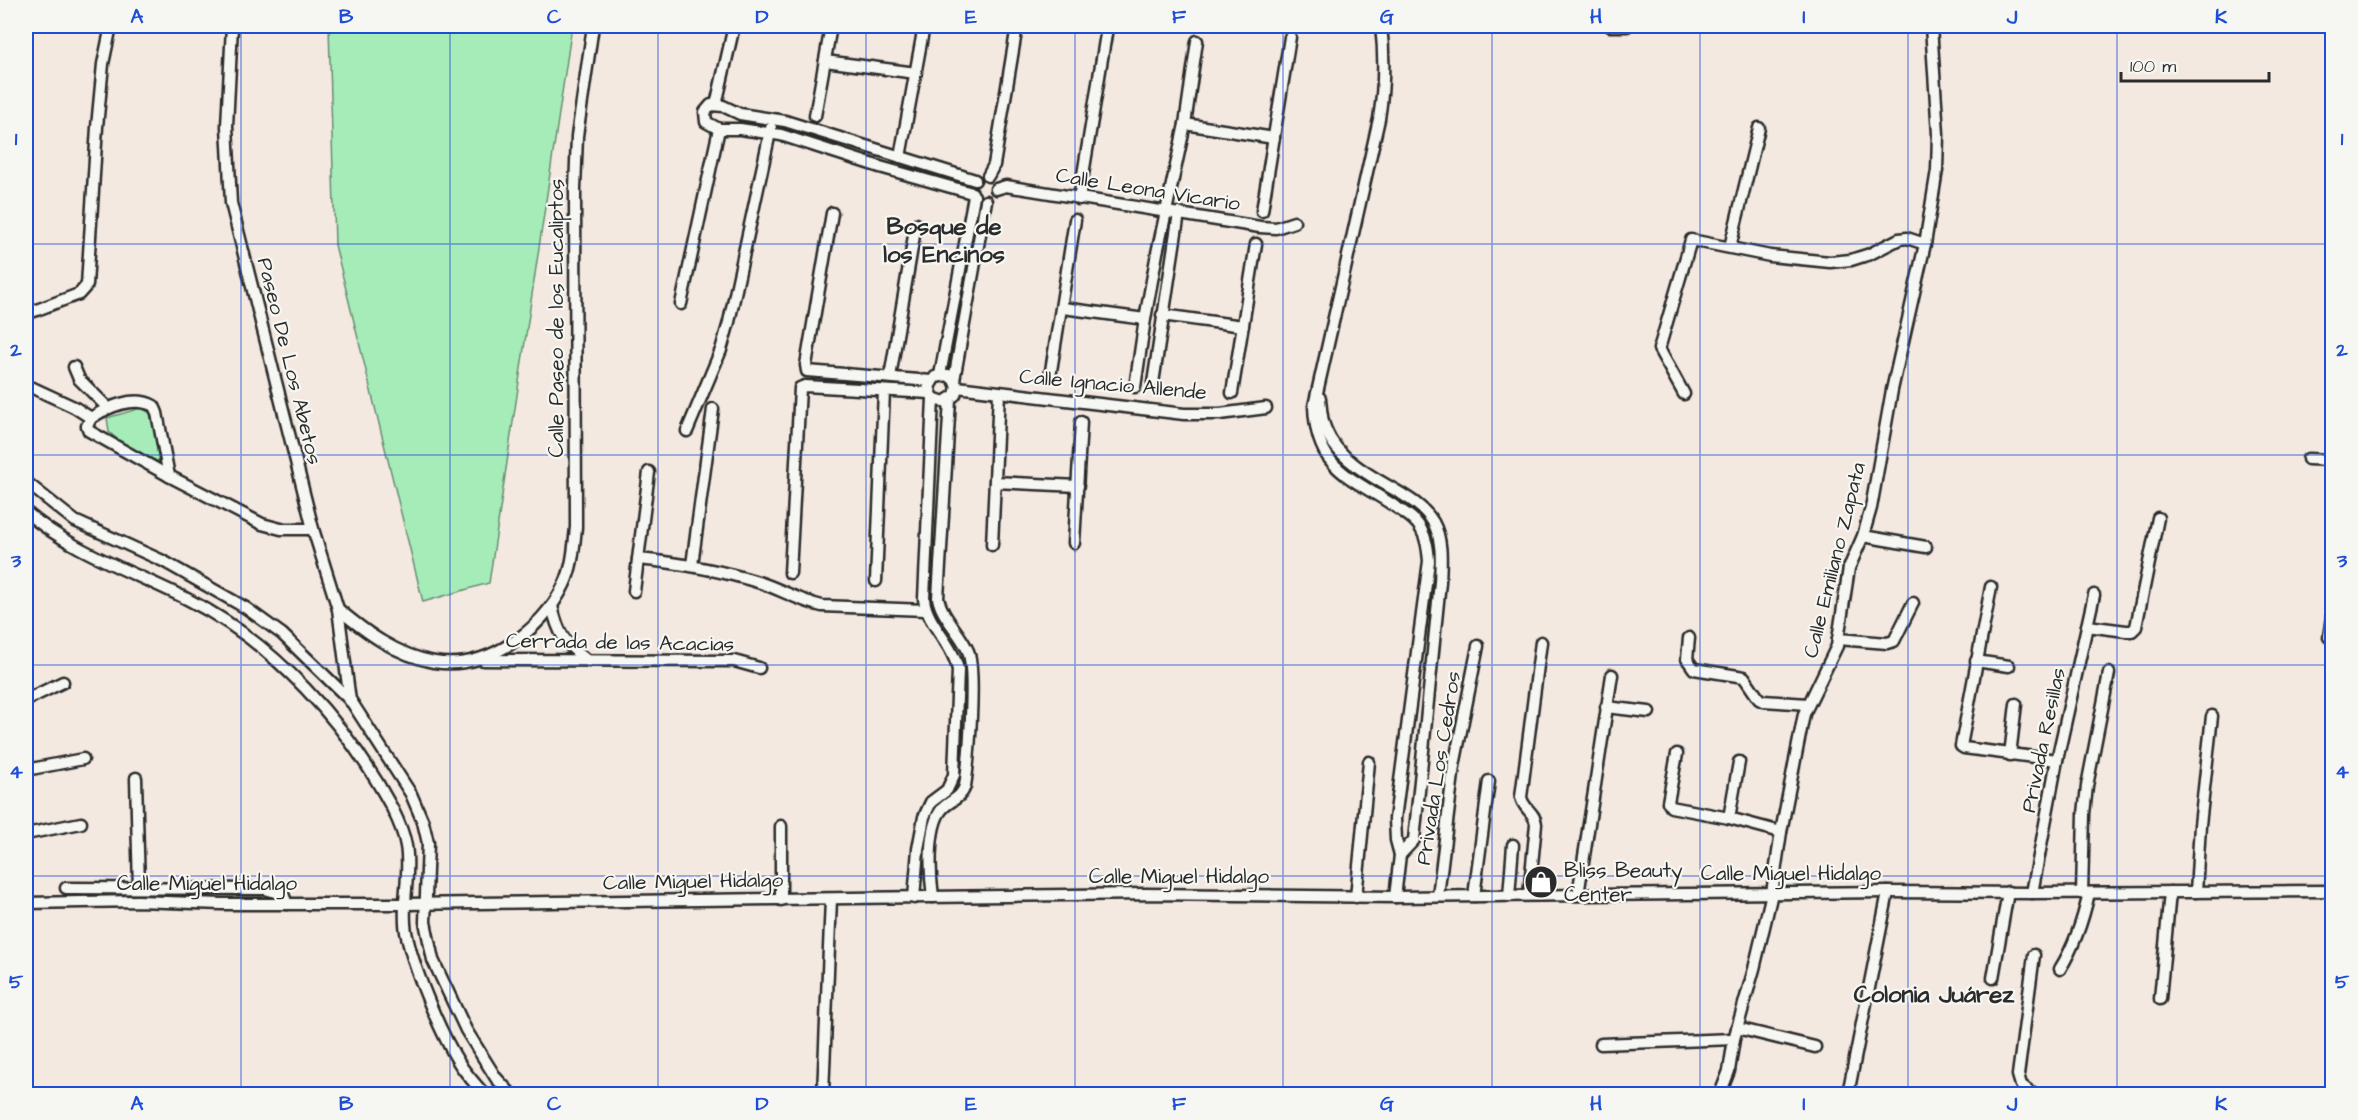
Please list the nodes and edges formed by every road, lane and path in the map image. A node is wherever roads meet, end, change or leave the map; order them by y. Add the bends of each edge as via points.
1 (111, 26) edge
2 (232, 26) edge
3 (593, 26) edge
4 (734, 26) edge
5 (831, 26) edge
6 (924, 26) edge
7 (1017, 26) edge
8 (1381, 26) edge
9 (1610, 26) edge
10 (1627, 26) edge
11 (1931, 26) edge
12 (1107, 28) dead end
13 (1290, 37) dead end
14 (1197, 41) dead end
15 (825, 61) junction
16 (916, 73) junction
17 (716, 105) junction
18 (815, 116) dead end
19 (773, 119) junction
20 (1185, 124) junction
21 (1759, 128) dead end
22 (719, 129) junction
23 (770, 133) junction
24 (1274, 138) junction
25 (885, 152) junction
26 (900, 157) junction
27 (880, 167) junction
28 (987, 176) junction
29 (975, 180) junction
30 (996, 189) junction
31 (973, 194) junction
32 (1079, 199) junction
33 (986, 201) junction
34 (1166, 211) junction
35 (1262, 211) dead end
36 (832, 213) dead end
37 (1179, 213) junction
38 (1075, 219) dead end
39 (1294, 222) dead end
40 (916, 224) dead end
41 (1256, 244) dead end
42 (1925, 244) junction
43 (1730, 247) junction
44 (681, 304) dead end
45 (1063, 308) junction
46 (26, 314) edge
47 (1162, 315) junction
48 (1145, 319) junction
49 (1243, 326) junction
50 (74, 367) dead end
51 (890, 377) junction
52 (1050, 377) dead end
53 (936, 378) junction
54 (1153, 382) dead end
55 (956, 384) junction
56 (1319, 386) junction
57 (1136, 387) dead end
58 (33, 388) dead end
59 (884, 391) junction
60 (999, 393) junction
61 (1232, 393) dead end
62 (1684, 394) dead end
63 (932, 396) junction
64 (950, 400) junction
65 (108, 408) junction
66 (1266, 408) dead end
67 (713, 409) dead end
68 (91, 418) junction
69 (1081, 422) dead end
70 (687, 431) dead end
71 (2308, 459) dead end
72 (2332, 459) edge
73 (649, 472) dead end
74 (169, 476) junction
75 (26, 482) edge
76 (995, 482) junction
77 (1078, 486) junction
78 (1392, 489) junction
79 (26, 512) edge
80 (1412, 518) junction
81 (2158, 518) dead end
82 (75, 521) junction
83 (313, 529) junction
84 (1863, 536) junction
85 (62, 539) junction
86 (1074, 543) dead end
87 (992, 545) dead end
88 (1926, 547) dead end
89 (638, 559) junction
90 (692, 565) junction
91 (790, 573) dead end
92 (876, 581) dead end
93 (1991, 587) dead end
94 (634, 591) dead end
95 (2094, 595) dead end
96 (1913, 603) dead end
97 (552, 606) junction
98 (338, 609) junction
99 (925, 610) junction
100 (2332, 616) edge
101 (2087, 626) junction
102 (957, 632) junction
103 (2329, 637) dead end
104 (1689, 638) dead end
105 (945, 639) junction
106 (1839, 639) junction
107 (1541, 642) dead end
108 (1478, 646) dead end
109 (480, 660) junction
110 (588, 661) junction
111 (1976, 661) junction
112 (2009, 666) dead end
113 (759, 668) dead end
114 (2109, 673) dead end
115 (1612, 675) dead end
116 (63, 682) dead end
117 (26, 700) edge
118 (351, 702) junction
119 (1808, 704) junction
120 (2016, 704) dead end
121 (1606, 706) junction
122 (1649, 712) dead end
123 (2212, 716) dead end
124 (1677, 754) dead end
125 (2010, 755) junction
126 (83, 759) dead end
127 (2057, 760) junction
128 (1369, 762) dead end
129 (1739, 762) dead end
130 (26, 770) edge
131 (136, 778) dead end
132 (1489, 781) dead end
133 (1729, 818) junction
134 (81, 823) dead end
135 (781, 826) dead end
136 (1781, 832) junction
137 (26, 834) edge
138 (920, 834) junction
139 (933, 836) junction
140 (428, 843) junction
141 (1513, 844) dead end
142 (406, 847) junction
143 (1400, 855) junction
144 (916, 875) junction
145 (931, 875) junction
146 (66, 888) dead end
147 (140, 888) junction
148 (2332, 891) edge
149 (1888, 892) junction
150 (2008, 892) junction
151 (2170, 892) junction
152 (2196, 892) junction
153 (1772, 893) junction
154 (2032, 893) junction
155 (2085, 893) junction
156 (1529, 895) junction
157 (1578, 895) junction
158 (1438, 896) junction
159 (1474, 896) junction
160 (1509, 896) junction
161 (933, 897) junction
162 (1356, 897) junction
163 (1395, 897) junction
164 (914, 898) junction
165 (831, 899) junction
166 (781, 900) junction
167 (26, 903) edge
168 (425, 903) junction
169 (287, 904) junction
170 (405, 904) junction
171 (2034, 956) dead end
172 (2060, 969) dead end
173 (1993, 978) dead end
174 (2160, 999) dead end
175 (1736, 1034) junction
176 (1602, 1044) dead end
177 (1815, 1047) dead end
178 (484, 1095) edge
179 (511, 1095) edge
180 (823, 1095) edge
181 (1720, 1095) edge
182 (1848, 1095) edge
183 (2033, 1095) edge

1 - 46 street via 97,127 87,285 80,294
2 - 83 street, Paseo De Los Abetos via 227,126 231,203
3 - 97 street, Calle Paseo de los Eucaliptos via 577,136 575,189 576,526 573,558
4 - 17 street
5 - 15 street
6 - 16 street
7 - 28 street via 994,165
8 - 56 street via 1385,61 1379,119
9 - 10 street
11 - 42 street, Calle Emiliano Zapata via 1938,134 1937,170
12 - 32 street
13 - 24 street
14 - 20 street
15 - 16 street
15 - 18 street
16 - 26 street
17 - 19 street via 740,114
17 - 22 street via 708,108 705,117 706,122
19 - 23 street
19 - 25 street
20 - 24 street
20 - 34 street
21 - 43 street
22 - 23 street
22 - 44 street
23 - 27 street
23 - 70 street via 729,322
24 - 35 street
25 - 26 street
25 - 27 street
26 - 29 street
27 - 31 street
28 - 29 street
28 - 30 street
29 - 31 street
30 - 32 street, Calle Leona Vicario via 1006,186
30 - 33 street
31 - 33 street
31 - 53 street
32 - 34 street, Calle Leona Vicario
33 - 55 street
34 - 37 street, Calle Leona Vicario
34 - 48 street
36 - 51 street via 807,371
37 - 39 street, Calle Leona Vicario via 1276,228
37 - 47 street
38 - 45 street
40 - 51 street
41 - 49 street
42 - 43 street via 1906,237 1870,254 1830,262
42 - 84 street, Calle Emiliano Zapata
43 - 62 street via 1694,239 1689,243 1659,349
45 - 48 street
45 - 52 street
47 - 49 street
47 - 54 street
48 - 57 street
49 - 61 street
50 - 65 street via 80,379
51 - 53 street
53 - 55 street via 948,375
53 - 63 street
55 - 60 street, Calle Ignacio Allende
55 - 64 street
56 - 78 street via 1326,430 1336,447
56 - 80 street via 1314,429 1326,456 1338,469
58 - 68 street
59 - 63 street
59 - 91 street via 802,387
59 - 92 street
60 - 66 street, Calle Ignacio Allende via 1184,414
60 - 76 street
63 - 64 street via 944,402
63 - 99 street
64 - 102 street via 938,598
65 - 68 street
65 - 74 street via 137,401 154,406
67 - 90 street
68 - 74 street via 89,431
69 - 77 street
71 - 72 street
73 - 89 street
74 - 83 street via 262,524 281,529
75 - 82 street
76 - 77 street
76 - 87 street
77 - 86 street
78 - 80 street
78 - 143 street via 1413,500 1434,524 1441,561 1414,840
79 - 85 street
80 - 143 street via 1427,544 1429,561 1395,819
81 - 101 street via 2136,627 2126,631
82 - 85 street
82 - 118 street via 163,561 246,608 282,634
83 - 98 street, Paseo De Los Abetos
84 - 88 street
84 - 106 street, Calle Emiliano Zapata via 1849,568
85 - 142 street via 190,600 265,652 349,740 392,808
89 - 90 street
89 - 94 street
90 - 99 street via 763,584 806,603
93 - 111 street
95 - 101 street, Privada Resillas
96 - 106 street via 1894,641
97 - 109 street, Calle Paseo de los Eucaliptos via 538,623 514,641
97 - 110 street via 563,638
98 - 109 street, Calle Paseo de los Eucaliptos via 374,638 417,658 459,663
98 - 118 street, Paseo De Los Abetos
99 - 105 street
100 - 103 street
101 - 127 street, Privada Resillas
102 - 105 street
102 - 139 street via 971,666 966,777 963,792 938,816
104 - 119 street via 1687,659 1694,669 1744,677 1763,701
105 - 138 street via 958,670 954,775 947,790 927,809
106 - 119 street, Calle Emiliano Zapata
107 - 156 street via 1521,796 1536,824
108 - 158 street, Privada Los Cedros via 1454,766
109 - 110 street, Cerrada de las Acacias
110 - 113 street, Cerrada de las Acacias via 734,661
111 - 112 street
111 - 125 street via 1961,746
114 - 155 street via 2087,786
115 - 121 street
116 - 117 street
118 - 140 street via 411,794
119 - 136 street, Calle Emiliano Zapata
120 - 125 street
121 - 122 street
121 - 157 street
123 - 152 street
124 - 133 street via 1670,806
125 - 127 street
126 - 130 street
127 - 154 street, Privada Resillas
128 - 162 street
129 - 133 street
131 - 147 street
132 - 159 street
133 - 136 street
134 - 137 street
135 - 166 street
136 - 153 street, Calle Emiliano Zapata
138 - 139 street
138 - 144 street
139 - 145 street
140 - 142 street
140 - 168 street
141 - 160 street
142 - 170 street
143 - 163 street
144 - 145 street
144 - 164 street
145 - 161 street
146 - 147 street
147 - 169 street via 265,889 283,894
148 - 152 street, Calle Miguel Hidalgo
149 - 150 street, Calle Miguel Hidalgo
149 - 153 street, Calle Miguel Hidalgo
149 - 182 street
150 - 154 street, Calle Miguel Hidalgo
150 - 173 street
151 - 152 street, Calle Miguel Hidalgo
151 - 155 street, Calle Miguel Hidalgo
151 - 174 street
153 - 157 street, Calle Miguel Hidalgo
153 - 175 street, Calle Emiliano Zapata
154 - 155 street, Calle Miguel Hidalgo
155 - 172 street via 2080,929
156 - 157 street, Calle Miguel Hidalgo
156 - 160 street, Calle Miguel Hidalgo
158 - 159 street, Calle Miguel Hidalgo
158 - 163 street, Calle Miguel Hidalgo
159 - 160 street, Calle Miguel Hidalgo
161 - 162 street, Calle Miguel Hidalgo
161 - 164 street, Calle Miguel Hidalgo
162 - 163 street, Calle Miguel Hidalgo
164 - 165 street, Calle Miguel Hidalgo
165 - 166 street, Calle Miguel Hidalgo
165 - 180 street
166 - 168 street, Calle Miguel Hidalgo
167 - 169 street, Calle Miguel Hidalgo
168 - 170 street, Calle Miguel Hidalgo
168 - 179 street via 426,936 433,960 465,1030
169 - 170 street, Calle Miguel Hidalgo
170 - 178 street via 406,931 420,976 461,1066
171 - 183 street via 2018,1075 2021,1085
175 - 176 street
175 - 177 street
175 - 181 street, Calle Emiliano Zapata

